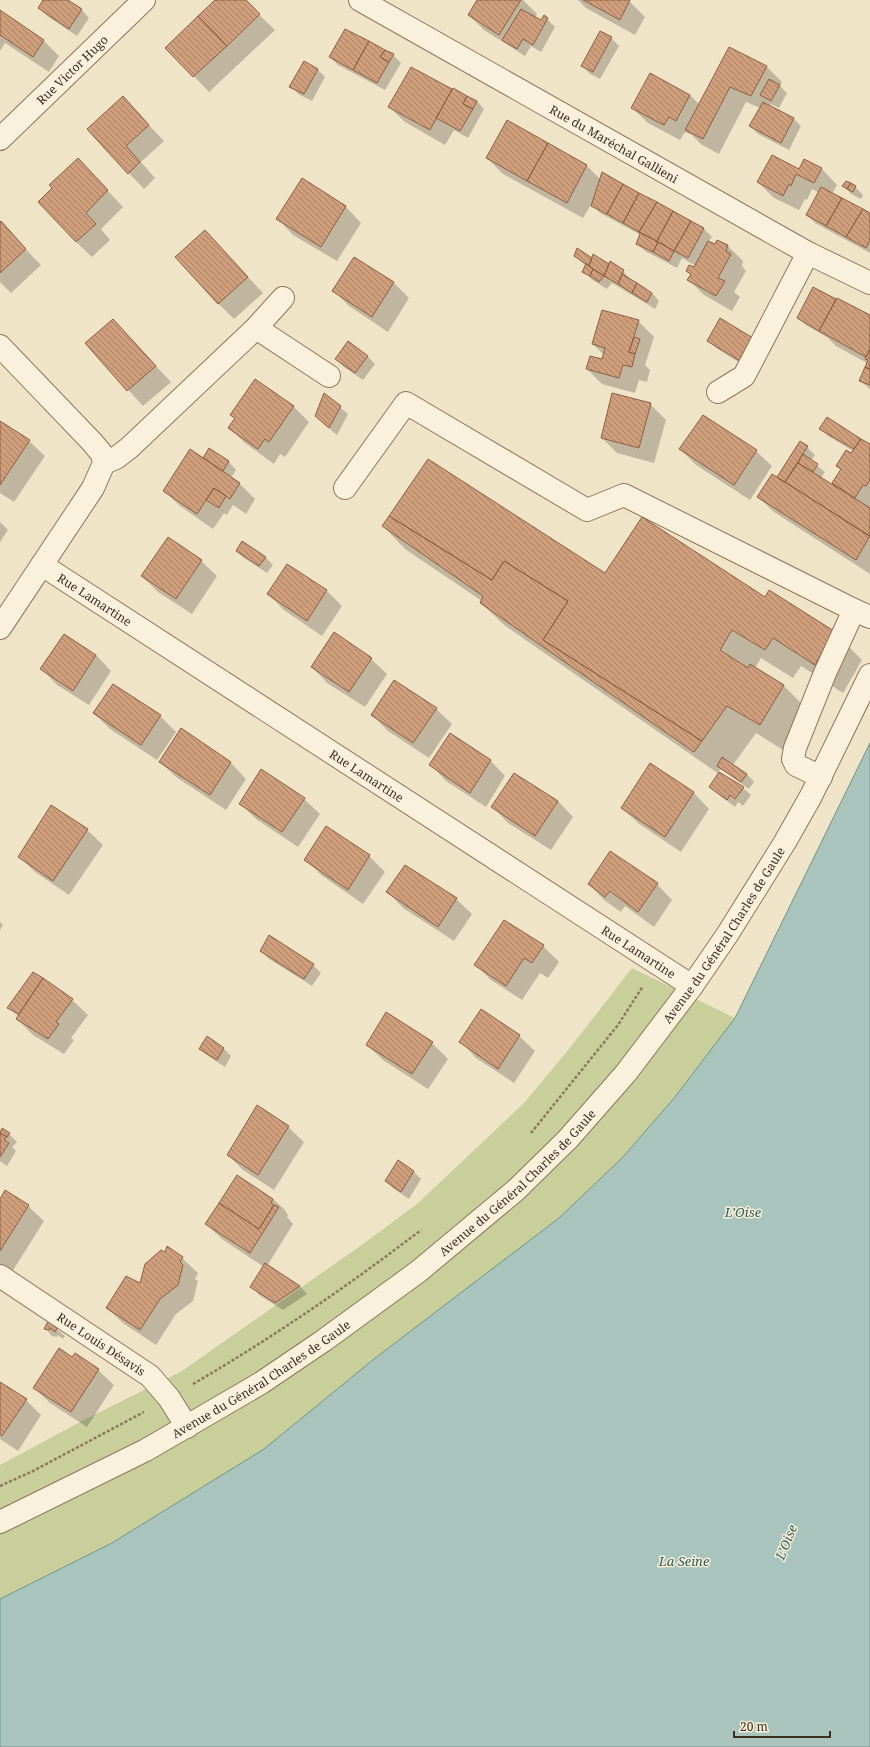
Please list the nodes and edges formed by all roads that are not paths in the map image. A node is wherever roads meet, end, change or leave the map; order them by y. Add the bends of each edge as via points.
1 (144, 0) edge
2 (360, 0) edge
3 (0, 139) edge
4 (808, 253) junction
5 (870, 283) edge
6 (283, 298) dead end
7 (256, 328) junction
8 (0, 346) edge
9 (329, 376) dead end
10 (718, 392) dead end
11 (104, 463) junction
12 (345, 488) dead end
13 (42, 565) junction
14 (862, 614) edge
15 (0, 628) edge
16 (870, 675) edge
17 (821, 777) junction
18 (692, 986) junction
19 (0, 1276) edge
20 (187, 1427) junction
21 (0, 1522) edge

1 - 3 street, Rue Victor Hugo
2 - 4 street, Rue du Maréchal Gallieni
4 - 5 street, Rue du Maréchal Gallieni
4 - 10 street via 744,376
6 - 7 street
7 - 9 street
7 - 11 street via 129,448
8 - 11 street via 92,442 102,454
11 - 13 street via 93,488
12 - 14 street via 406,402 587,510 624,495
13 - 15 street
13 - 18 street, Rue Lamartine
14 - 17 street via 825,673 795,748 793,759 796,765
16 - 17 street, Avenue du Général Charles de Gaule
17 - 18 street, Avenue du Général Charles de Gaule via 785,842 727,936
18 - 20 street, Avenue du Général Charles de Gaule via 626,1073 568,1139 516,1190 419,1271 323,1341 261,1383
19 - 20 street, Rue Louis Désavis via 150,1376 169,1398
20 - 21 street, Avenue du Général Charles de Gaule

